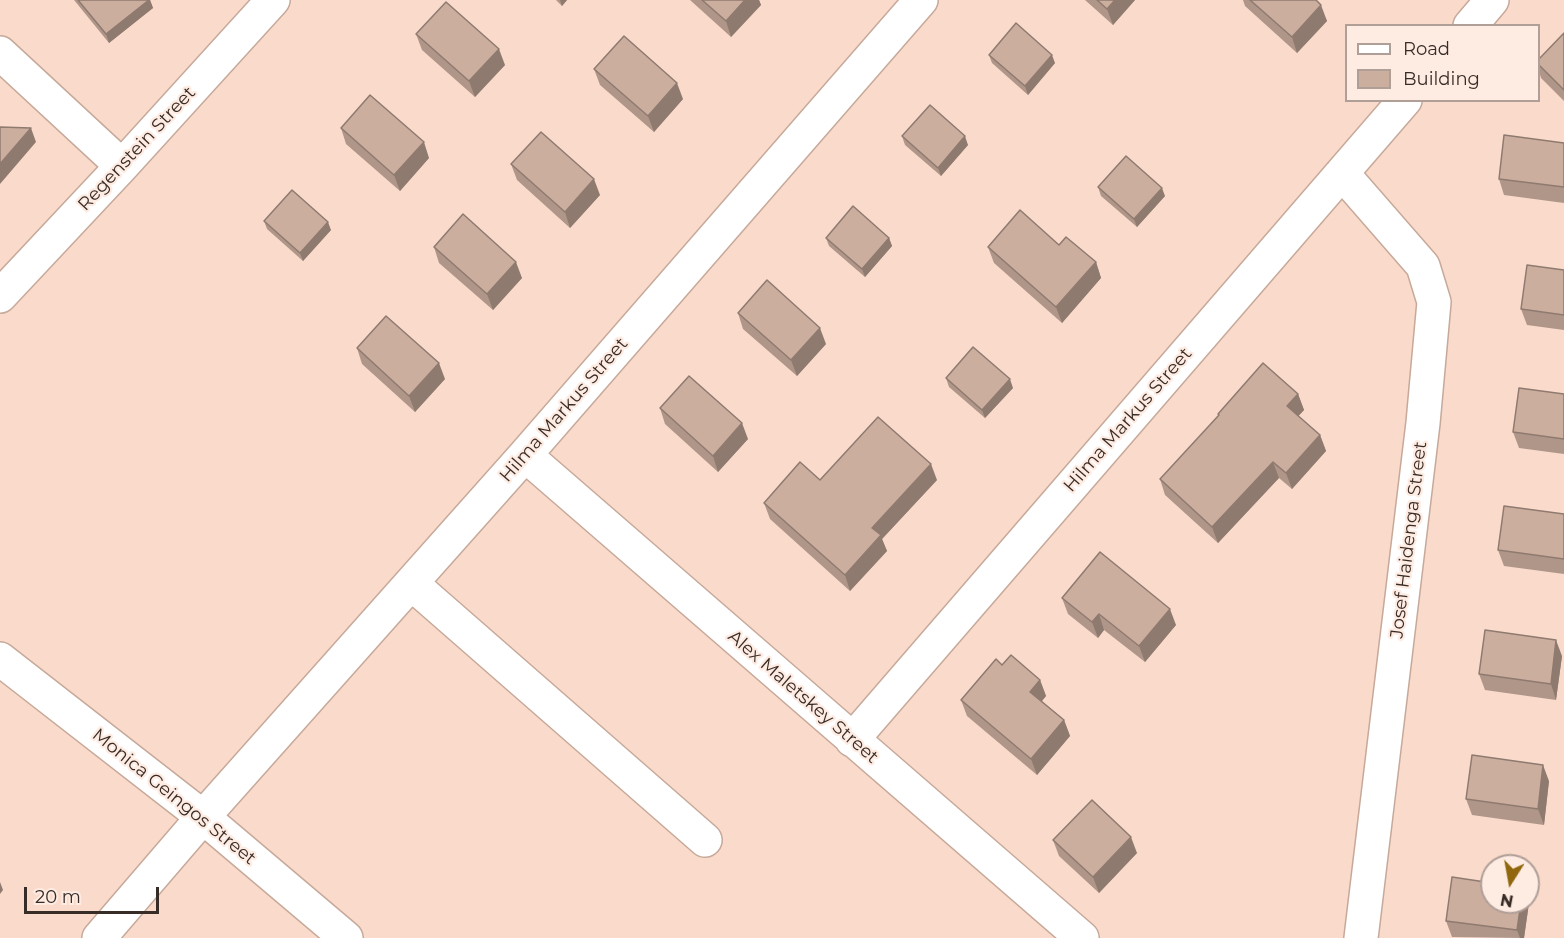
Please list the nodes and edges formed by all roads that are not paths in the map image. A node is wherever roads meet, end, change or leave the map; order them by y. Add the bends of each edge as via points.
1 (273, 0) edge
2 (921, 0) edge
3 (1492, 0) edge
4 (1472, 24) edge
5 (0, 53) edge
6 (1403, 102) edge
7 (123, 166) junction
8 (1342, 173) junction
9 (0, 296) edge
10 (525, 455) junction
11 (411, 583) junction
12 (0, 660) edge
13 (852, 740) junction
14 (203, 817) junction
15 (705, 840) dead end
16 (99, 938) edge
17 (346, 938) edge
18 (1082, 938) edge
19 (1361, 938) edge

1 - 7 street, Regenstein Street
2 - 10 street, Hilma Markus Street
3 - 4 street
5 - 7 street
6 - 8 street, Hilma Markus Street
7 - 9 street, Regenstein Street
8 - 13 street, Hilma Markus Street
8 - 19 street, Josef Haidenga Street via 1422,266 1434,302
10 - 11 street, Hilma Markus Street
10 - 13 street, Alex Maletskey Street
11 - 14 street, Hilma Markus Street
11 - 15 street
12 - 14 street, Monica Geingos Street
13 - 18 street, Alex Maletskey Street
14 - 16 street, Hilma Markus Street
14 - 17 street, Monica Geingos Street

